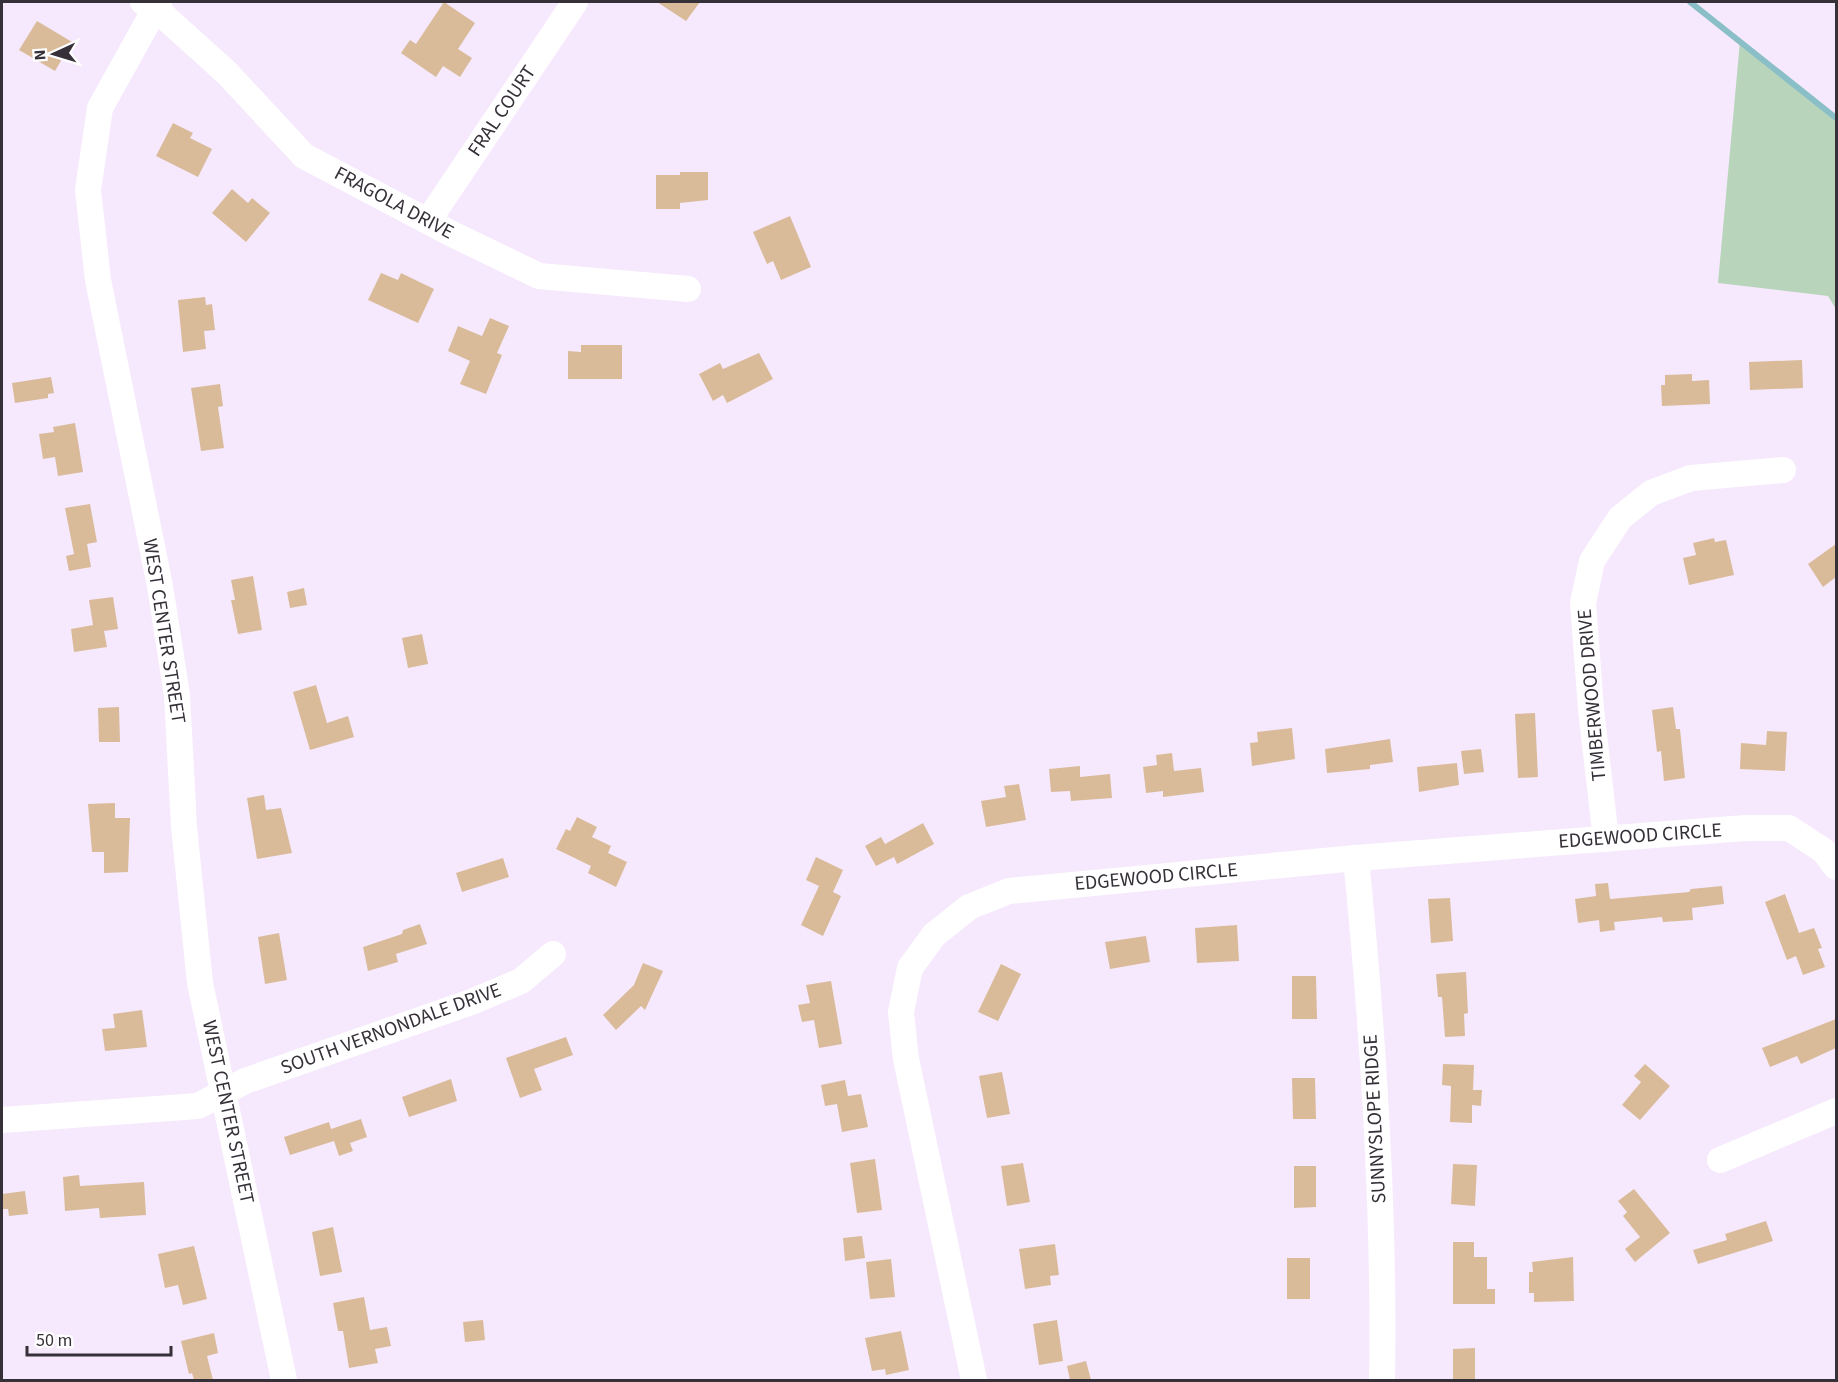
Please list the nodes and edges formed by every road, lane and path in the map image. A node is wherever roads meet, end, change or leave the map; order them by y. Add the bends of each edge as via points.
1 (575, 2) edge
2 (152, 4) edge
3 (428, 221) junction
4 (688, 289) dead end
5 (1783, 470) dead end
6 (1606, 839) junction
7 (1356, 858) junction
8 (1836, 867) edge
9 (553, 954) dead end
10 (224, 1093) junction
11 (1836, 1111) edge
12 (2, 1120) edge
13 (1720, 1160) dead end
14 (285, 1380) edge
15 (974, 1380) edge
16 (1382, 1380) edge

1 - 3 street, FRAL COURT
2 - 3 street, FRAGOLA DRIVE via 227,74 304,156
2 - 10 street, WEST CENTER STREET via 100,108 88,190 98,280 160,586 177,695 190,905 200,983
3 - 4 street, FRAGOLA DRIVE via 539,276
5 - 6 street, TIMBERWOOD DRIVE via 1691,478 1651,493 1620,518 1592,561 1583,603
6 - 7 street, EDGEWOOD CIRCLE
6 - 8 street, EDGEWOOD CIRCLE via 1789,828 1824,851
7 - 15 street, EDGEWOOD CIRCLE via 1009,891 969,907 934,935 910,968 901,1012 906,1059
7 - 16 street, SUNNYSLOPE RIDGE via 1368,975 1378,1151
9 - 10 street, SOUTH VERNONDALE DRIVE via 521,981 245,1081
10 - 12 street, SOUTH VERNONDALE DRIVE via 198,1106
10 - 14 street, WEST CENTER STREET
11 - 13 street

